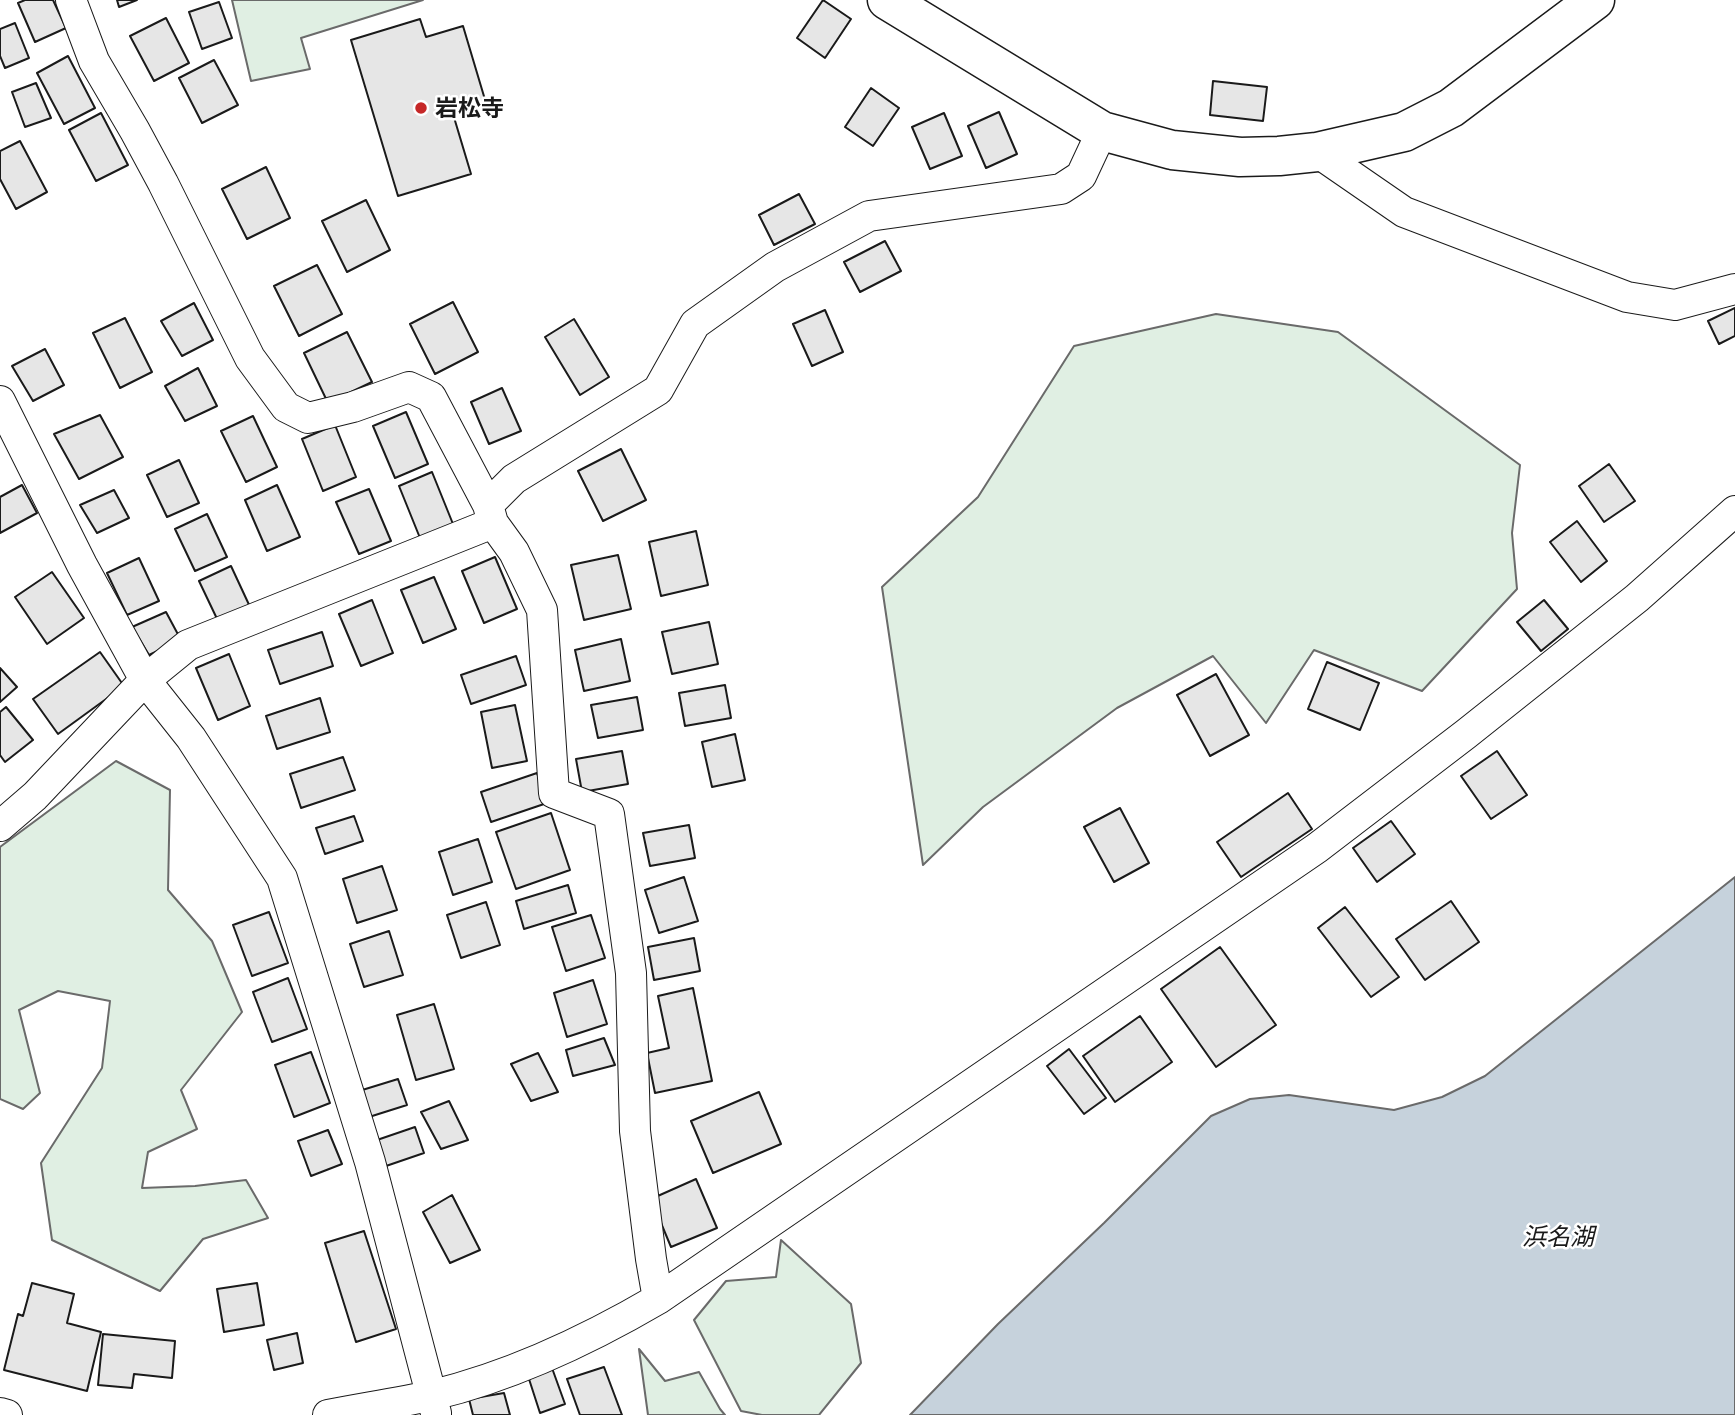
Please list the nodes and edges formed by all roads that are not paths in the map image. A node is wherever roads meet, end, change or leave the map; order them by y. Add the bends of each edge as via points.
1 (71, 0) edge
2 (887, 0) edge
3 (1595, 0) edge
4 (1102, 131) junction
5 (1317, 152) junction
6 (1735, 289) edge
7 (0, 401) edge
8 (1735, 511) edge
9 (490, 514) junction
10 (145, 680) junction
11 (0, 826) edge
12 (658, 1299) junction
13 (435, 1405) edge
14 (0, 1413) edge
15 (7, 1415) edge
16 (328, 1415) edge

1 - 9 street via 94,61 146,151 250,358 286,407 308,418 409,387 431,397
2 - 4 street
3 - 5 street via 1451,108 1404,132
4 - 5 street via 1171,150 1240,157
4 - 9 street via 1081,176 1061,189 869,216 775,267 695,324 658,390 514,479
5 - 6 street via 1405,212 1627,297 1675,305
7 - 10 street
8 - 12 street via 1637,597 1317,848
9 - 10 street via 188,645
9 - 12 street via 542,610 554,793 609,814 631,973 635,1131
10 - 11 street via 36,796
10 - 13 street via 191,738 282,878 370,1163
12 - 13 street via 551,1355 473,1383
13 - 16 street
14 - 15 street

